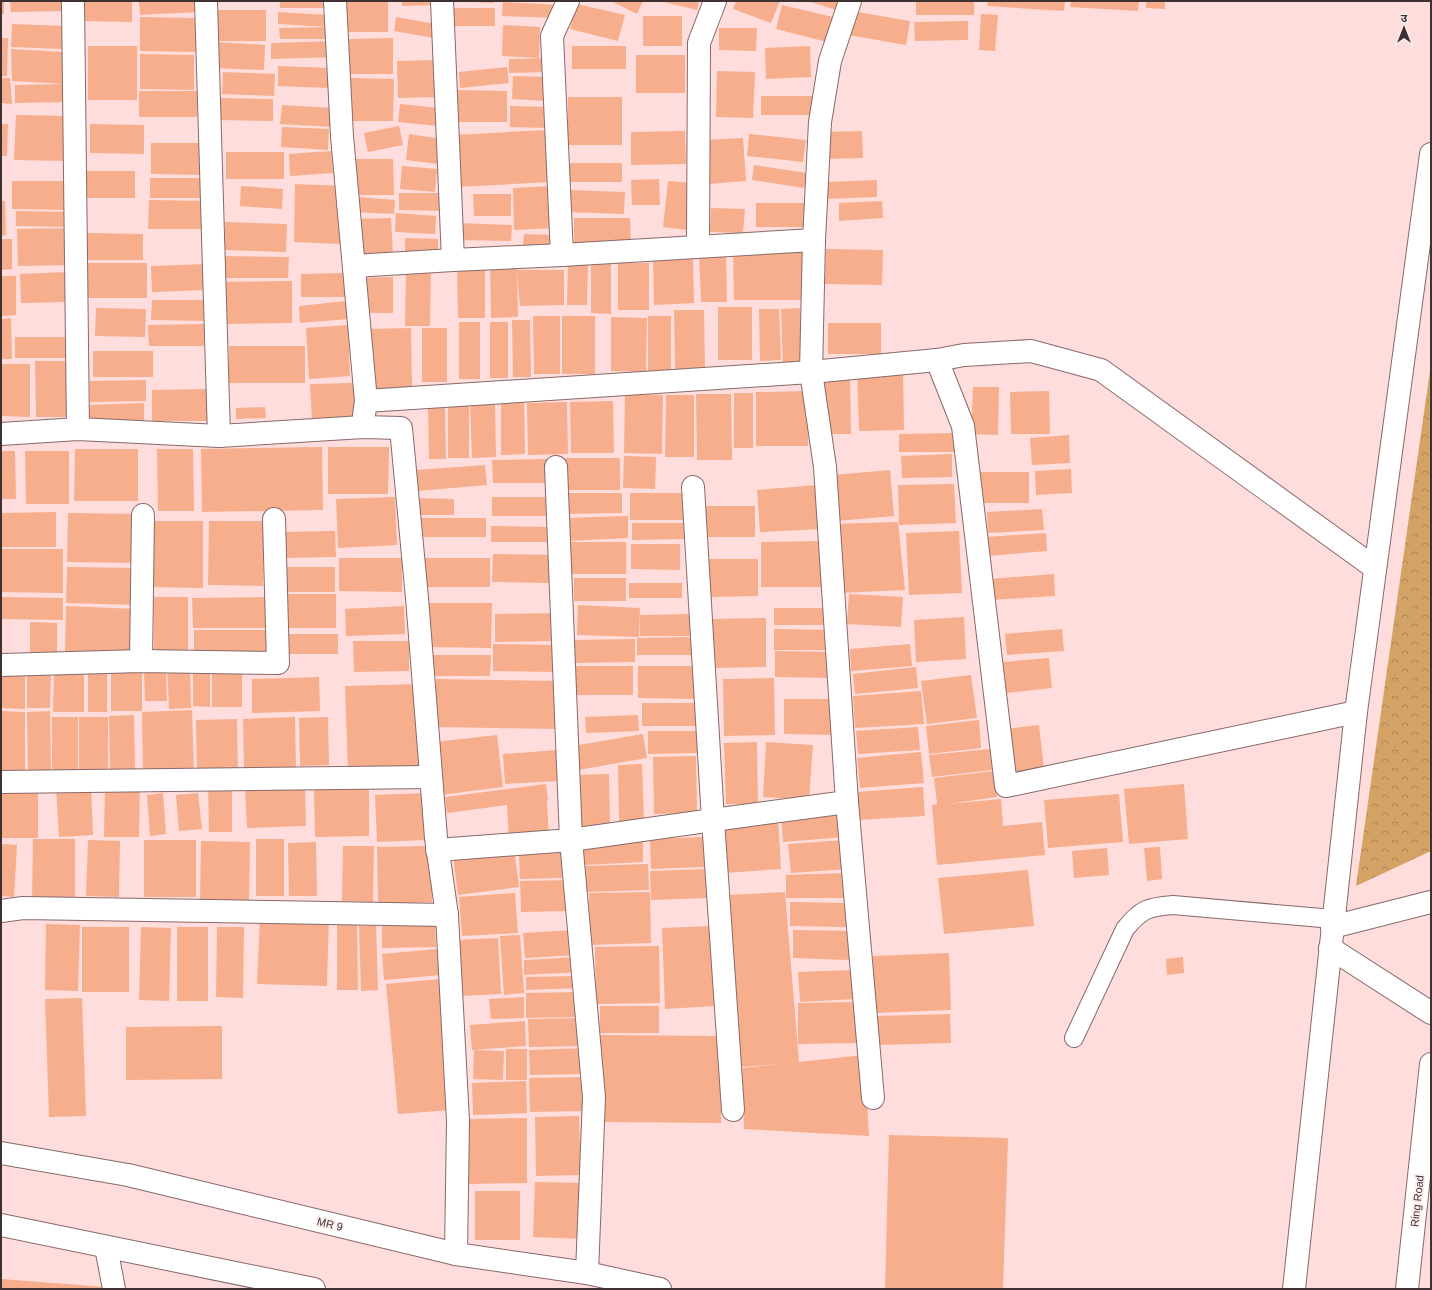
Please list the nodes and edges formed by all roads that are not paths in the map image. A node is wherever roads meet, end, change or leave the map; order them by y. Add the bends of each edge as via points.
1 (73, 1) edge
2 (206, 1) edge
3 (335, 1) edge
4 (442, 1) edge
5 (568, 1) edge
6 (715, 1) edge
7 (850, 1) edge
8 (1431, 154) edge
9 (814, 240) junction
10 (698, 246) junction
11 (562, 255) junction
12 (453, 260) junction
13 (354, 266) junction
14 (936, 360) junction
15 (811, 372) junction
16 (366, 401) junction
17 (363, 427) junction
18 (78, 429) junction
19 (1, 434) edge
20 (219, 436) junction
21 (556, 467) dead end
22 (693, 487) dead end
23 (144, 515) dead end
24 (274, 519) dead end
25 (1375, 568) junction
26 (141, 661) junction
27 (1, 665) edge
28 (1356, 712) junction
29 (430, 777) junction
30 (1, 782) edge
31 (847, 802) junction
32 (713, 820) junction
33 (571, 840) junction
34 (438, 850) junction
35 (1431, 902) edge
36 (1, 911) edge
37 (447, 915) junction
38 (1332, 932) junction
39 (1431, 1012) edge
40 (1074, 1038) dead end
41 (1431, 1064) edge
42 (873, 1098) dead end
43 (733, 1110) dead end
44 (1, 1152) edge
45 (1, 1225) edge
46 (106, 1247) junction
47 (456, 1254) junction
48 (587, 1273) junction
49 (250, 1282) edge
50 (114, 1289) edge
51 (314, 1289) edge
52 (660, 1289) edge
53 (1294, 1289) edge
54 (1407, 1289) edge

1 - 18 street
2 - 20 street
3 - 13 street via 342,136
4 - 12 street
5 - 11 street via 552,36
6 - 10 street via 699,43
7 - 9 street via 830,61 820,122
8 - 25 street
9 - 10 street
9 - 15 street
10 - 11 street
11 - 12 street
12 - 13 street
13 - 16 street
14 - 15 street
14 - 25 street via 964,355 1031,351 1100,370
14 - 28 street via 963,426 1006,786
15 - 16 street
15 - 31 street via 825,467
16 - 17 street
17 - 20 street
17 - 29 street via 401,428
18 - 19 street
18 - 20 street
21 - 33 street
22 - 32 street
23 - 26 street
24 - 26 street via 278,663
25 - 28 street
26 - 27 street
28 - 38 street
29 - 30 street
29 - 34 street
31 - 32 street
31 - 42 street
32 - 33 street
32 - 43 street
33 - 34 street
33 - 48 street via 594,1097
34 - 37 street
35 - 38 street
36 - 37 street via 23,908
37 - 47 street via 458,1121
38 - 39 street
38 - 40 lane via 1173,905 1144,910 1135,916 1125,929
38 - 53 street
41 - 54 street, Ring Road
44 - 47 street, MR 9 via 128,1175
45 - 46 street
46 - 49 street
46 - 50 street
47 - 48 street, MR 9
48 - 52 street, MR 9
49 - 51 street

